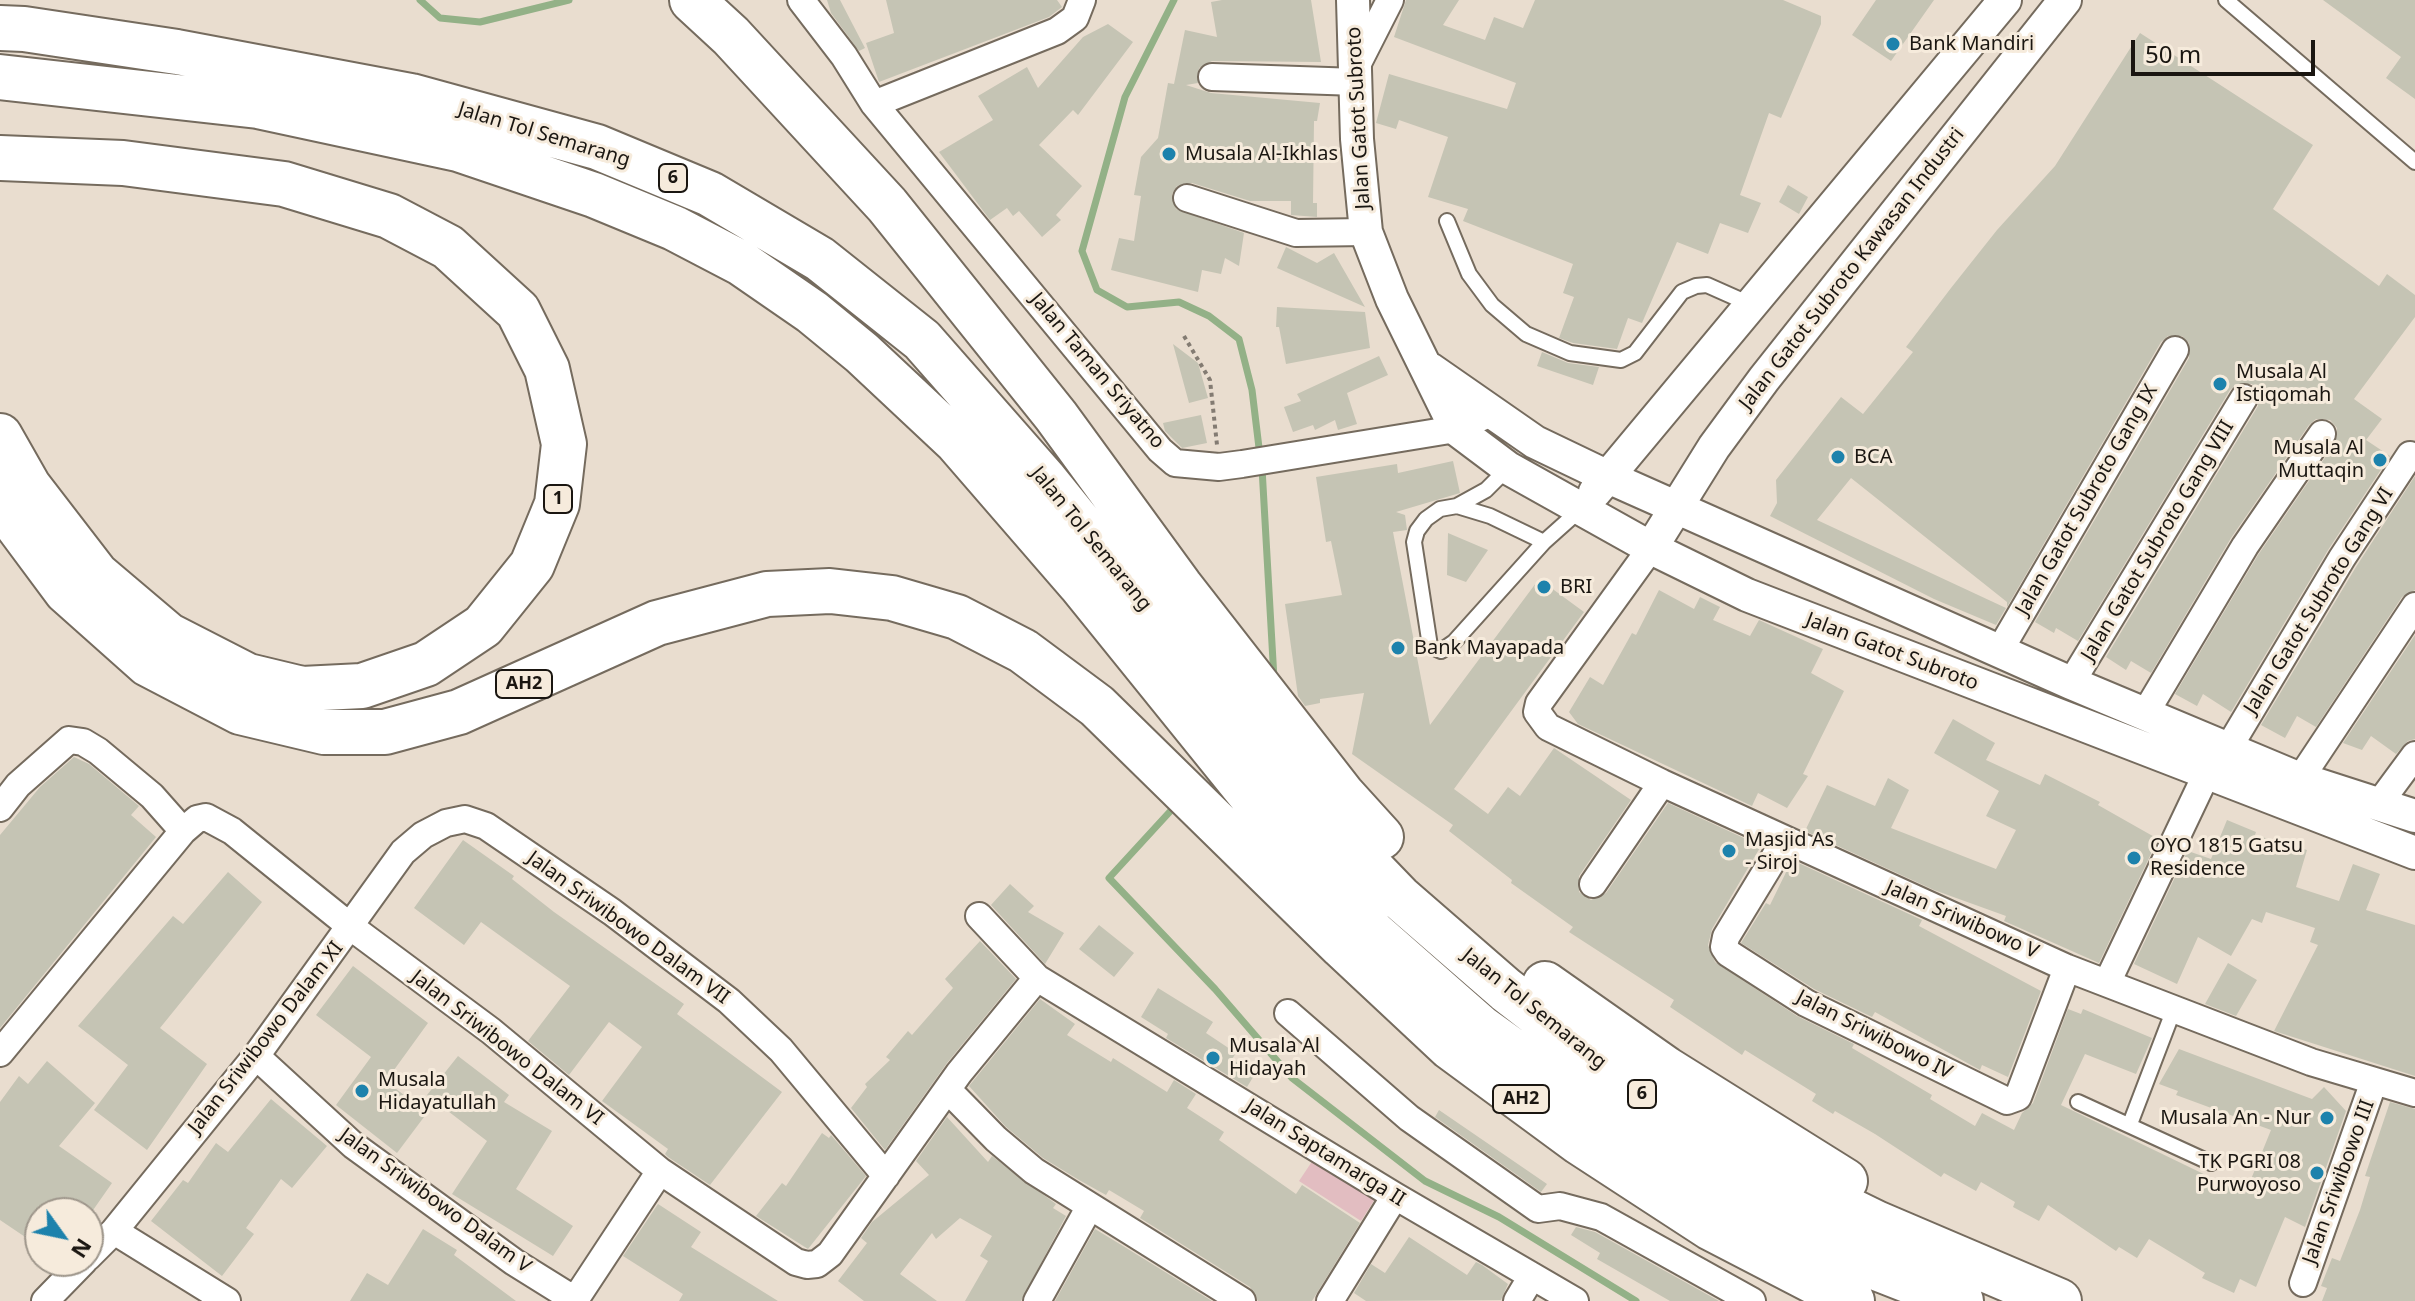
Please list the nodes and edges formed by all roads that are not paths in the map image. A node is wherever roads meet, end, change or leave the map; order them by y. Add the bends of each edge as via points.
1 (692, 0) edge
2 (801, 0) edge
3 (1082, 0) edge
4 (1353, 0) edge
5 (1390, 0) edge
6 (2005, 0) edge
7 (2065, 0) edge
8 (2226, 0) edge
9 (0, 28) edge
10 (1357, 73) junction
11 (0, 77) edge
12 (1212, 77) dead end
13 (874, 104) junction
14 (0, 158) edge
15 (2415, 162) edge
16 (1187, 198) dead end
17 (1447, 221) dead end
18 (1366, 232) junction
19 (1753, 305) junction
20 (2175, 350) dead end
21 (1427, 367) junction
22 (2244, 398) dead end
23 (1491, 413) junction
24 (1456, 429) junction
25 (2322, 434) dead end
26 (0, 436) edge
27 (2410, 455) dead end
28 (1508, 468) junction
29 (1608, 477) junction
30 (0, 502) edge
31 (1457, 506) junction
32 (1678, 506) junction
33 (1582, 508) junction
34 (1544, 542) junction
35 (1651, 548) junction
36 (2415, 606) edge
37 (2000, 650) junction
38 (1161, 655) junction
39 (2071, 683) junction
40 (2146, 712) junction
41 (2229, 747) junction
42 (2415, 755) edge
43 (2206, 775) junction
44 (2300, 779) junction
45 (1662, 783) junction
46 (2381, 801) junction
47 (2415, 807) edge
48 (0, 808) edge
49 (1264, 813) junction
50 (2415, 816) edge
51 (446, 823) joint
52 (183, 831) junction
53 (1785, 840) junction
54 (2415, 853) edge
55 (1593, 884) dead end
56 (979, 916) dead end
57 (351, 927) junction
58 (2067, 968) junction
59 (1037, 978) junction
60 (2107, 983) junction
61 (2174, 1009) junction
62 (1288, 1013) dead end
63 (0, 1053) edge
64 (256, 1056) junction
65 (2374, 1081) junction
66 (948, 1090) junction
67 (2415, 1093) edge
68 (2078, 1102) dead end
69 (2130, 1124) junction
70 (2211, 1163) dead end
71 (660, 1171) junction
72 (886, 1176) junction
73 (1395, 1196) junction
74 (1090, 1206) junction
75 (114, 1231) junction
76 (104, 1241) edge
77 (1532, 1276) junction
78 (68, 1277) edge
79 (2303, 1283) dead end
80 (2013, 1284) junction
81 (1212, 1293) edge
82 (45, 1301) edge
83 (227, 1301) edge
84 (575, 1301) edge
85 (1037, 1301) edge
86 (1242, 1301) edge
87 (1330, 1301) edge
88 (1517, 1301) edge
89 (1575, 1301) edge
90 (1752, 1301) edge
91 (1852, 1301) edge
92 (1961, 1301) edge
93 (2059, 1301) edge

1 - 80 highway via 887,205 1056,416 1342,794 1422,884 1527,972 1666,1069
2 - 13 street, Jalan Taman Sriyatno
3 - 13 street via 1075,18 1057,31
4 - 10 street, Jalan Gatot Subroto
5 - 10 street
6 - 19 street
7 - 32 street, Jalan Gatot Subroto Kawasan Industri via 1764,379
8 - 15 lane
9 - 38 highway, Jalan Tol Semarang / 6 via 177,52 411,96 597,147 710,194 820,259 922,340 1045,480
10 - 12 street
10 - 18 street, Jalan Gatot Subroto
11 - 38 highway, Jalan Tol Semarang / 6 via 258,106 458,149 674,228 741,263 800,304 911,395
13 - 24 street, Jalan Taman Sriyatno via 1175,463 1231,466
14 - 26 highway, 1 via 123,163 284,184 389,216 448,247 518,311 547,369 564,444 557,504 532,565 483,626 426,664 362,686 302,689 248,676 168,635 96,574 29,487
16 - 18 street via 1296,233
17 - 19 lane via 1469,274 1492,305 1526,334 1570,353 1621,360 1635,353 1682,292 1696,286 1707,285
18 - 21 street, Jalan Gatot Subroto
19 - 29 street
20 - 37 street, Jalan Gatot Subroto Gang IX
21 - 23 street, Jalan Gatot Subroto
21 - 24 street, Jalan Gatot Subroto
22 - 39 street, Jalan Gatot Subroto Gang VIII
23 - 24 street, Jalan Taman Sriyatno
23 - 29 street, Jalan Gatot Subroto via 1535,442
24 - 28 street, Jalan Gatot Subroto
25 - 40 street via 2245,546
27 - 41 street, Jalan Gatot Subroto Gang VI
28 - 31 lane via 1486,490
28 - 33 street, Jalan Gatot Subroto
29 - 32 street, Jalan Gatot Subroto
29 - 33 street
30 - 49 highway, AH2 via 66,591 148,664 240,712 324,732 385,732 459,712 657,623 767,594 830,591 892,598 957,617 1023,651 1097,706
31 - 34 lane
31 - 34 lane via 1426,519 1414,542 1430,646 1436,650 1454,642
32 - 35 street, Jalan Gatot Subroto Kawasan Industri
32 - 37 street, Jalan Gatot Subroto
33 - 34 lane
33 - 35 street, Jalan Gatot Subroto
35 - 43 street, Jalan Gatot Subroto via 1747,595
35 - 45 street, Jalan Sriwibowo V via 1539,703 1539,719
36 - 44 street
37 - 39 street, Jalan Gatot Subroto
38 - 49 highway, Jalan Tol Semarang / 6
39 - 40 street, Jalan Gatot Subroto
40 - 41 street, Jalan Gatot Subroto
41 - 44 street, Jalan Gatot Subroto
42 - 46 street
43 - 54 street, Jalan Gatot Subroto
43 - 60 street
44 - 46 street, Jalan Gatot Subroto
45 - 53 street, Jalan Sriwibowo V
45 - 55 street
46 - 47 street
46 - 50 street, Jalan Gatot Subroto
48 - 52 street via 69,740 98,751 152,796
49 - 80 highway, Jalan Tol Semarang / 6 via 1399,897 1506,990 1637,1091 1741,1157
49 - 91 highway, AH2 via 1450,1047 1579,1142 1711,1228
49 - 92 highway, Jalan Tol Semarang / 6 via 1373,933 1480,1027 1612,1122 1738,1197 1874,1267
51 - 57 street, Jalan Sriwibowo Dalam XI via 403,852
51 - 72 street, Jalan Sriwibowo Dalam VII via 465,819 486,826 729,1001 781,1050
52 - 57 street, Jalan Sriwibowo Dalam VI via 197,819 218,822
52 - 63 street
53 - 58 street, Jalan Sriwibowo V
53 - 58 street, Jalan Sriwibowo IV via 1726,937 1728,953 1806,1003 2007,1101 2018,1097
56 - 59 street, Jalan Saptamarga II
57 - 64 street, Jalan Sriwibowo Dalam XI
57 - 71 street, Jalan Sriwibowo Dalam VI via 491,1031
58 - 60 street, Jalan Sriwibowo V
59 - 66 street
59 - 73 street, Jalan Saptamarga II
60 - 61 street, Jalan Sriwibowo V
61 - 65 street, Jalan Sriwibowo V
61 - 69 lane
62 - 90 street via 1409,1118 1538,1209 1560,1206 1601,1217
64 - 75 street, Jalan Sriwibowo Dalam XI
64 - 84 street, Jalan Sriwibowo Dalam V via 353,1145
65 - 67 street, Jalan Sriwibowo V
65 - 79 street, Jalan Sriwibowo III
66 - 72 street
66 - 74 street via 1015,1156
68 - 69 lane
69 - 70 lane
71 - 72 street, Jalan Sriwibowo Dalam VI via 807,1265 830,1254
71 - 84 street, Jalan Sriwibowo Dalam V
73 - 77 street, Jalan Saptamarga II
73 - 87 street
74 - 81 street
74 - 85 street
75 - 76 street, Jalan Sriwibowo Dalam XI
75 - 83 street
77 - 88 street
77 - 89 street, Jalan Saptamarga II
78 - 82 street, Jalan Sriwibowo Dalam XI
80 - 93 highway, Jalan Tol Semarang / 6
81 - 86 street

